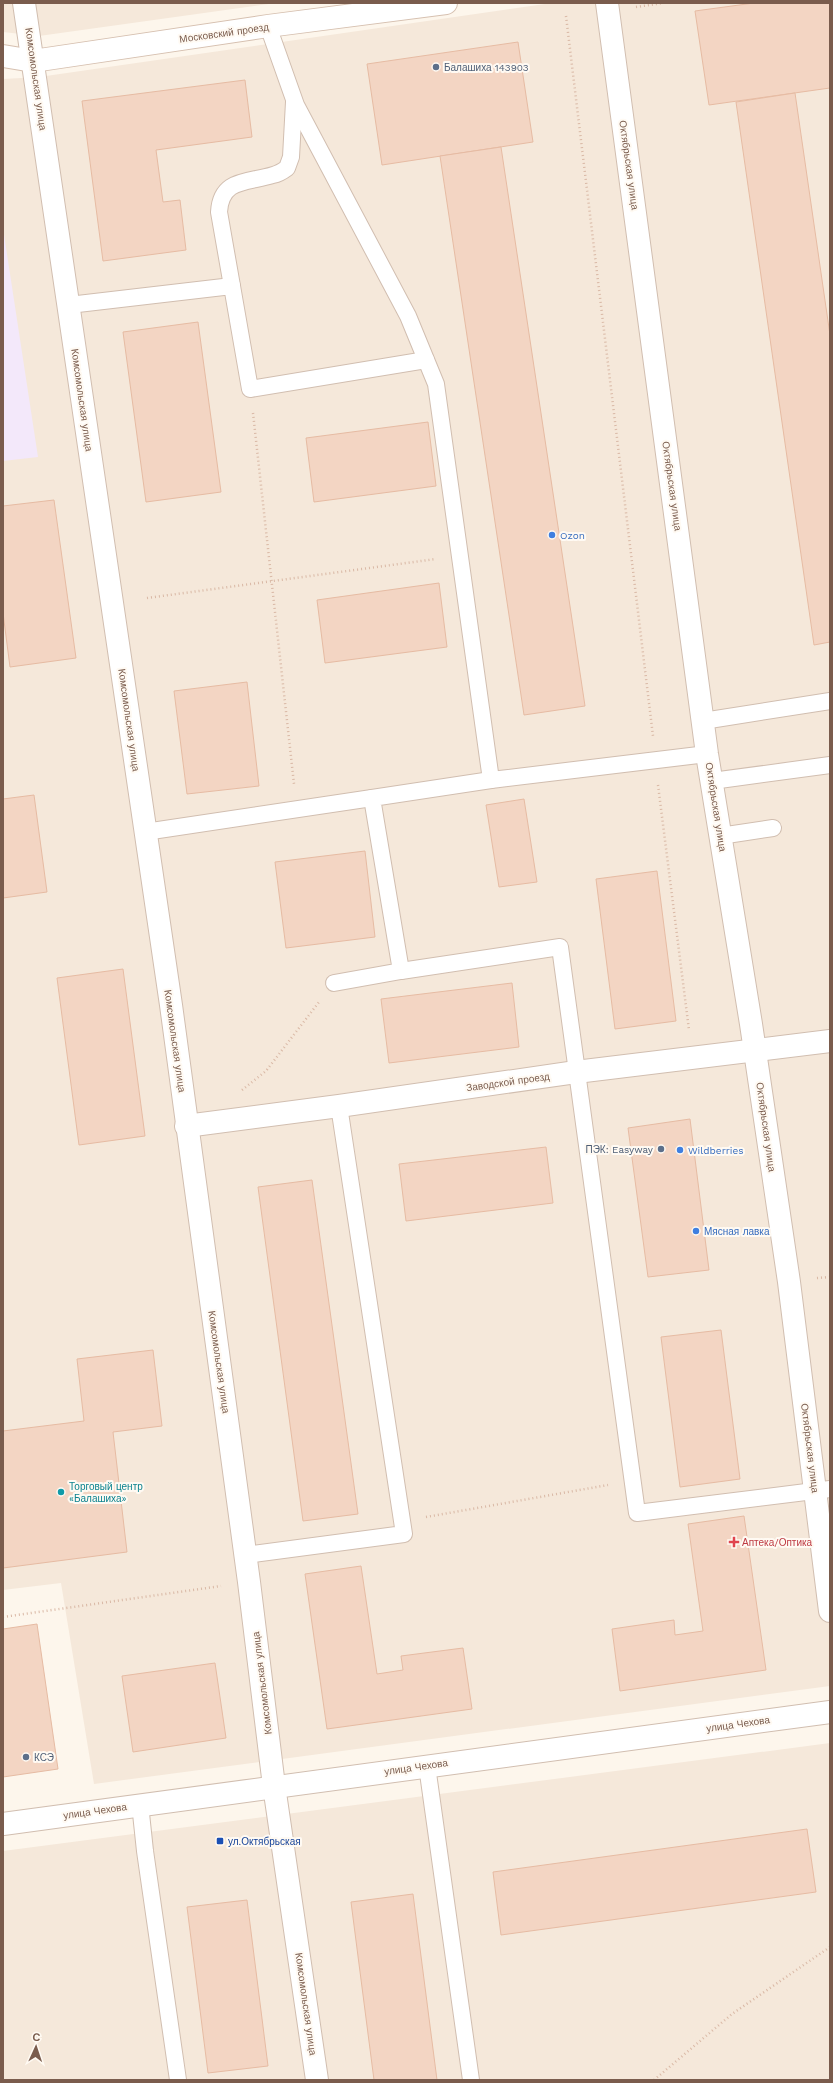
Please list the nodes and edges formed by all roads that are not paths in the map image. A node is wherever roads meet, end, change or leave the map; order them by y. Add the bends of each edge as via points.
1 (24, 3) edge
2 (446, 3) edge
3 (606, 3) edge
4 (412, 5) edge
5 (268, 26) junction
6 (3, 56) edge
7 (33, 62) junction
8 (294, 99) junction
9 (232, 286) junction
10 (69, 305) junction
11 (426, 360) junction
12 (830, 701) edge
13 (703, 721) junction
14 (707, 754) junction
15 (830, 765) edge
16 (491, 780) junction
17 (712, 781) junction
18 (372, 798) junction
19 (774, 828) dead end
20 (145, 832) junction
21 (720, 836) junction
22 (401, 971) junction
23 (334, 983) road end
24 (830, 1041) edge
25 (755, 1050) junction
26 (576, 1072) junction
27 (339, 1106) junction
28 (186, 1126) junction
29 (823, 1490) edge
30 (246, 1555) junction
31 (830, 1611) edge
32 (830, 1712) edge
33 (427, 1766) junction
34 (274, 1786) junction
35 (140, 1804) junction
36 (3, 1824) edge
37 (178, 2080) edge
38 (317, 2080) edge
39 (471, 2080) edge

1 - 7 street, Комсомольская улица
2 - 4 street, Московский проезд
3 - 13 street, Октябрьская улица
4 - 5 street, Московский проезд
5 - 7 street, Московский проезд
5 - 8 lane
6 - 7 street, Московский проезд
7 - 10 street, Комсомольская улица
8 - 9 lane via 292,151 288,168 274,175 234,184 224,192 219,202
8 - 11 lane via 408,316
9 - 10 lane
9 - 11 lane via 250,389
10 - 20 street, Комсомольская улица
11 - 16 lane via 436,384
12 - 13 lane
13 - 14 street, Октябрьская улица
14 - 16 lane
14 - 17 street, Октябрьская улица
15 - 17 lane
16 - 18 lane
17 - 21 street, Октябрьская улица
18 - 20 lane
18 - 22 lane
19 - 21 lane
20 - 28 street, Комсомольская улица
21 - 25 street, Октябрьская улица
22 - 23 lane
22 - 26 lane via 560,947
24 - 25 street, Заводской проезд
25 - 26 street, Заводской проезд
25 - 29 street, Октябрьская улица
26 - 27 street, Заводской проезд
26 - 29 lane via 637,1513
27 - 28 street, Заводской проезд
27 - 30 lane via 404,1534
28 - 30 street, Комсомольская улица
29 - 31 street, Октябрьская улица
30 - 34 street, Комсомольская улица
32 - 33 street, улица Чехова
33 - 34 street, улица Чехова
33 - 39 lane
34 - 35 street, улица Чехова
34 - 38 street, Комсомольская улица
35 - 36 street, улица Чехова
35 - 37 lane

